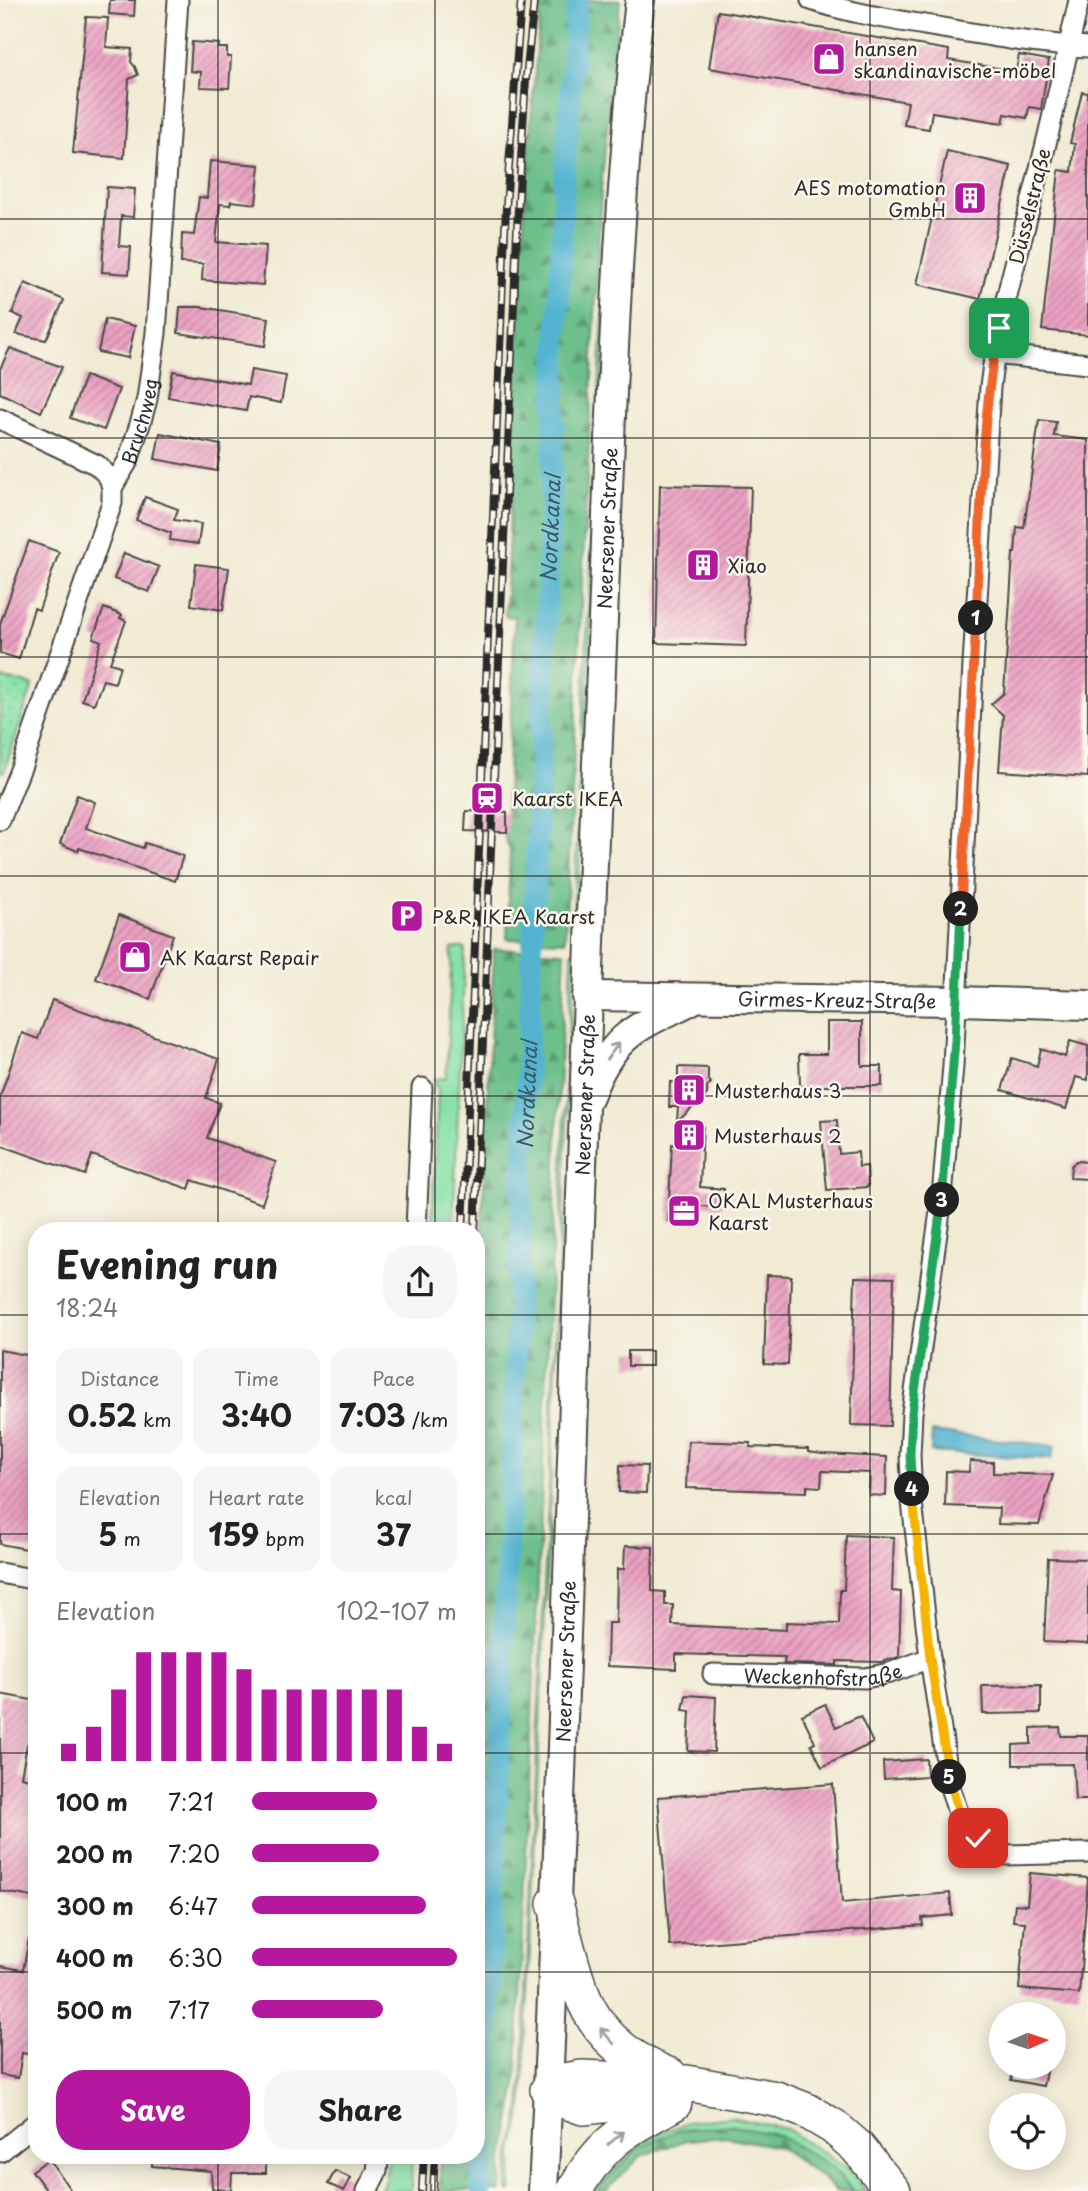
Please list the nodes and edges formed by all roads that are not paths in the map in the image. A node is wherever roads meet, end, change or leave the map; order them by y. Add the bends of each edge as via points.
1 (178, 0) edge
2 (640, 0) edge
3 (811, 0) edge
4 (1079, 0) edge
5 (1079, 47) edge
6 (994, 354) junction
7 (1088, 365) edge
8 (0, 419) edge
9 (112, 488) junction
10 (0, 820) edge
11 (587, 996) junction
12 (696, 998) junction
13 (957, 1001) junction
14 (1088, 1005) edge
15 (422, 1088) dead end
16 (583, 1112) junction
17 (416, 1222) edge
18 (0, 1573) edge
19 (28, 1578) edge
20 (930, 1658) junction
21 (713, 1674) dead end
22 (1088, 1853) edge
23 (555, 1903) junction
24 (548, 2090) junction
25 (686, 2090) junction
26 (28, 2129) edge
27 (0, 2151) edge
28 (378, 2164) edge
29 (367, 2191) edge
30 (543, 2191) edge
31 (574, 2191) edge
32 (893, 2191) edge

1 - 9 street, Bruchweg via 153,355 141,421 128,461
2 - 11 main road, Neersener Straße via 614,366
3 - 5 street via 851,13
4 - 5 street, Düsselstraße
5 - 6 street, Düsselstraße via 1006,297
6 - 7 street
6 - 13 street, Düsselstraße
8 - 9 street via 97,465
9 - 10 street, Bruchweg via 112,503
11 - 12 main road, Girmes-Kreuz-Straße
11 - 16 main road, Neersener Straße
12 - 13 main road, Girmes-Kreuz-Straße
16 -> 12 main road via 609,1053 624,1037
13 - 14 main road, Girmes-Kreuz-Straße
13 - 20 street, Weckenhofstraße via 942,1197 910,1434 912,1502
15 - 17 street
16 - 23 main road, Neersener Straße
18 - 19 street
20 - 21 street, Weckenhofstraße via 865,1678
20 - 22 street, Weckenhofstraße via 950,1787 961,1819 978,1838 1006,1855
23 - 24 main road, Neersener Straße
25 -> 23 highway via 634,2059 602,2031 578,1986
24 - 25 highway via 582,2078
24 - 30 main road, Neersener Straße
31 -> 25 highway via 599,2153 616,2137
25 - 32 highway via 735,2092 807,2110 857,2147
26 - 27 street
28 - 29 street

